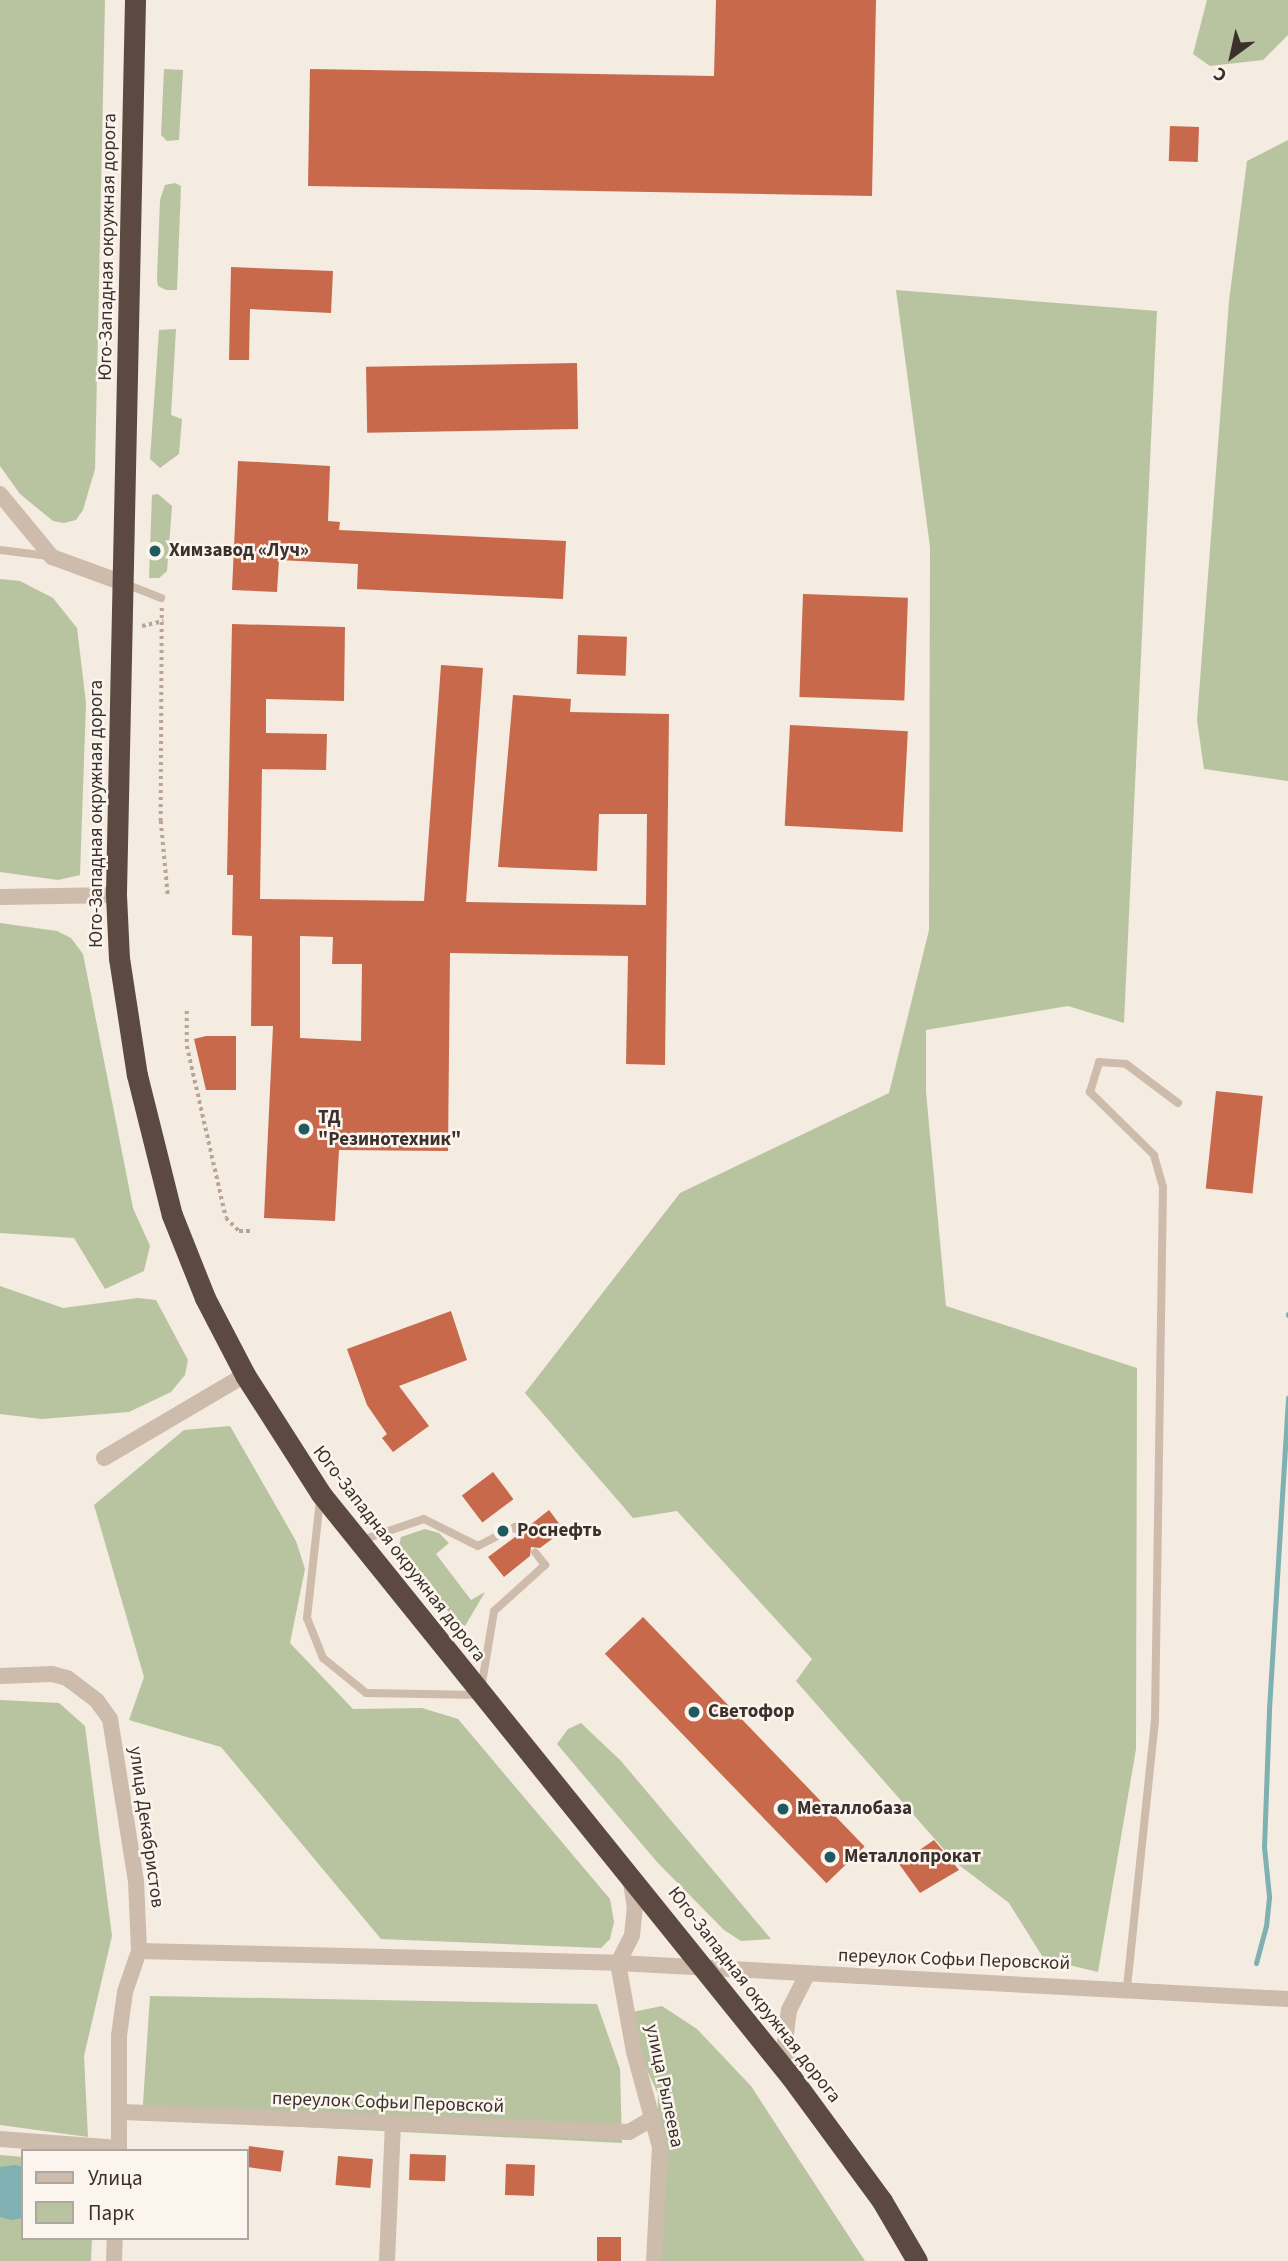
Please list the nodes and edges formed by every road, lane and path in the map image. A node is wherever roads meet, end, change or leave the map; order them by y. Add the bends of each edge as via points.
1 (135, 0) edge
2 (0, 494) edge
3 (0, 550) edge
4 (52, 557) junction
5 (124, 583) junction
6 (161, 598) joint
7 (163, 621) junction
8 (137, 627) dead end
9 (116, 895) junction
10 (0, 897) edge
11 (168, 897) dead end
12 (187, 1011) dead end
13 (1178, 1103) dead end
14 (253, 1231) dead end
15 (245, 1375) junction
16 (104, 1458) dead end
17 (321, 1494) junction
18 (520, 1533) dead end
19 (357, 1542) junction
20 (535, 1552) dead end
21 (0, 1676) edge
22 (480, 1695) junction
23 (629, 1874) junction
24 (139, 1951) junction
25 (618, 1963) junction
26 (706, 1968) junction
27 (807, 1975) junction
28 (1126, 1987) junction
29 (1288, 1999) edge
30 (791, 2077) junction
31 (121, 2112) junction
32 (650, 2120) junction
33 (393, 2126) junction
34 (0, 2139) edge
35 (119, 2149) edge
36 (115, 2240) edge
37 (114, 2261) edge
38 (387, 2261) edge
39 (654, 2261) edge
40 (917, 2261) edge

1 - 5 highway, Юго-Западная окружная дорога
2 - 4 street
3 - 4 lane
4 - 5 street
5 - 6 lane
5 - 9 highway, Юго-Западная окружная дорога
6 - 7 path
7 - 8 path
7 - 11 path via 161,821
9 - 10 street
9 - 15 highway, Юго-Западная окружная дорога via 124,1002 152,1148 205,1298
12 - 14 path via 187,1046 226,1218 239,1231
13 - 28 lane via 1126,1064 1099,1062 1090,1092 1154,1155 1163,1187 1155,1719
15 - 16 street
15 - 17 highway, Юго-Западная окружная дорога
17 - 19 highway, Юго-Западная окружная дорога
17 - 22 lane via 307,1618 323,1658 366,1693
18 - 19 lane via 515,1527 478,1546 424,1518
19 - 22 highway, Юго-Западная окружная дорога
20 - 22 lane via 545,1565 495,1611
21 - 24 street, улица Декабристов via 52,1674 81,1686 110,1719 136,1881
22 - 23 highway, Юго-Западная окружная дорога
23 - 25 street via 635,1908 632,1935
23 - 26 highway, Юго-Западная окружная дорога
24 - 25 street, переулок Софьи Перовской
24 - 31 street, улица Декабристов via 125,1992 119,2036 116,2076
25 - 26 street, переулок Софьи Перовской
25 - 32 street, улица Рылеева
26 - 27 street, переулок Софьи Перовской
26 - 30 highway, Юго-Западная окружная дорога
27 - 28 street, переулок Софьи Перовской
27 - 30 street via 789,2010 785,2042
28 - 29 street, переулок Софьи Перовской
30 - 40 highway, Юго-Западная окружная дорога via 874,2191
31 - 33 street, переулок Софьи Перовской
31 - 35 street, улица Декабристов
32 - 33 street, переулок Софьи Перовской via 629,2132
32 - 39 street, улица Рылеева via 660,2147
33 - 38 street
34 - 35 street
36 - 37 street

